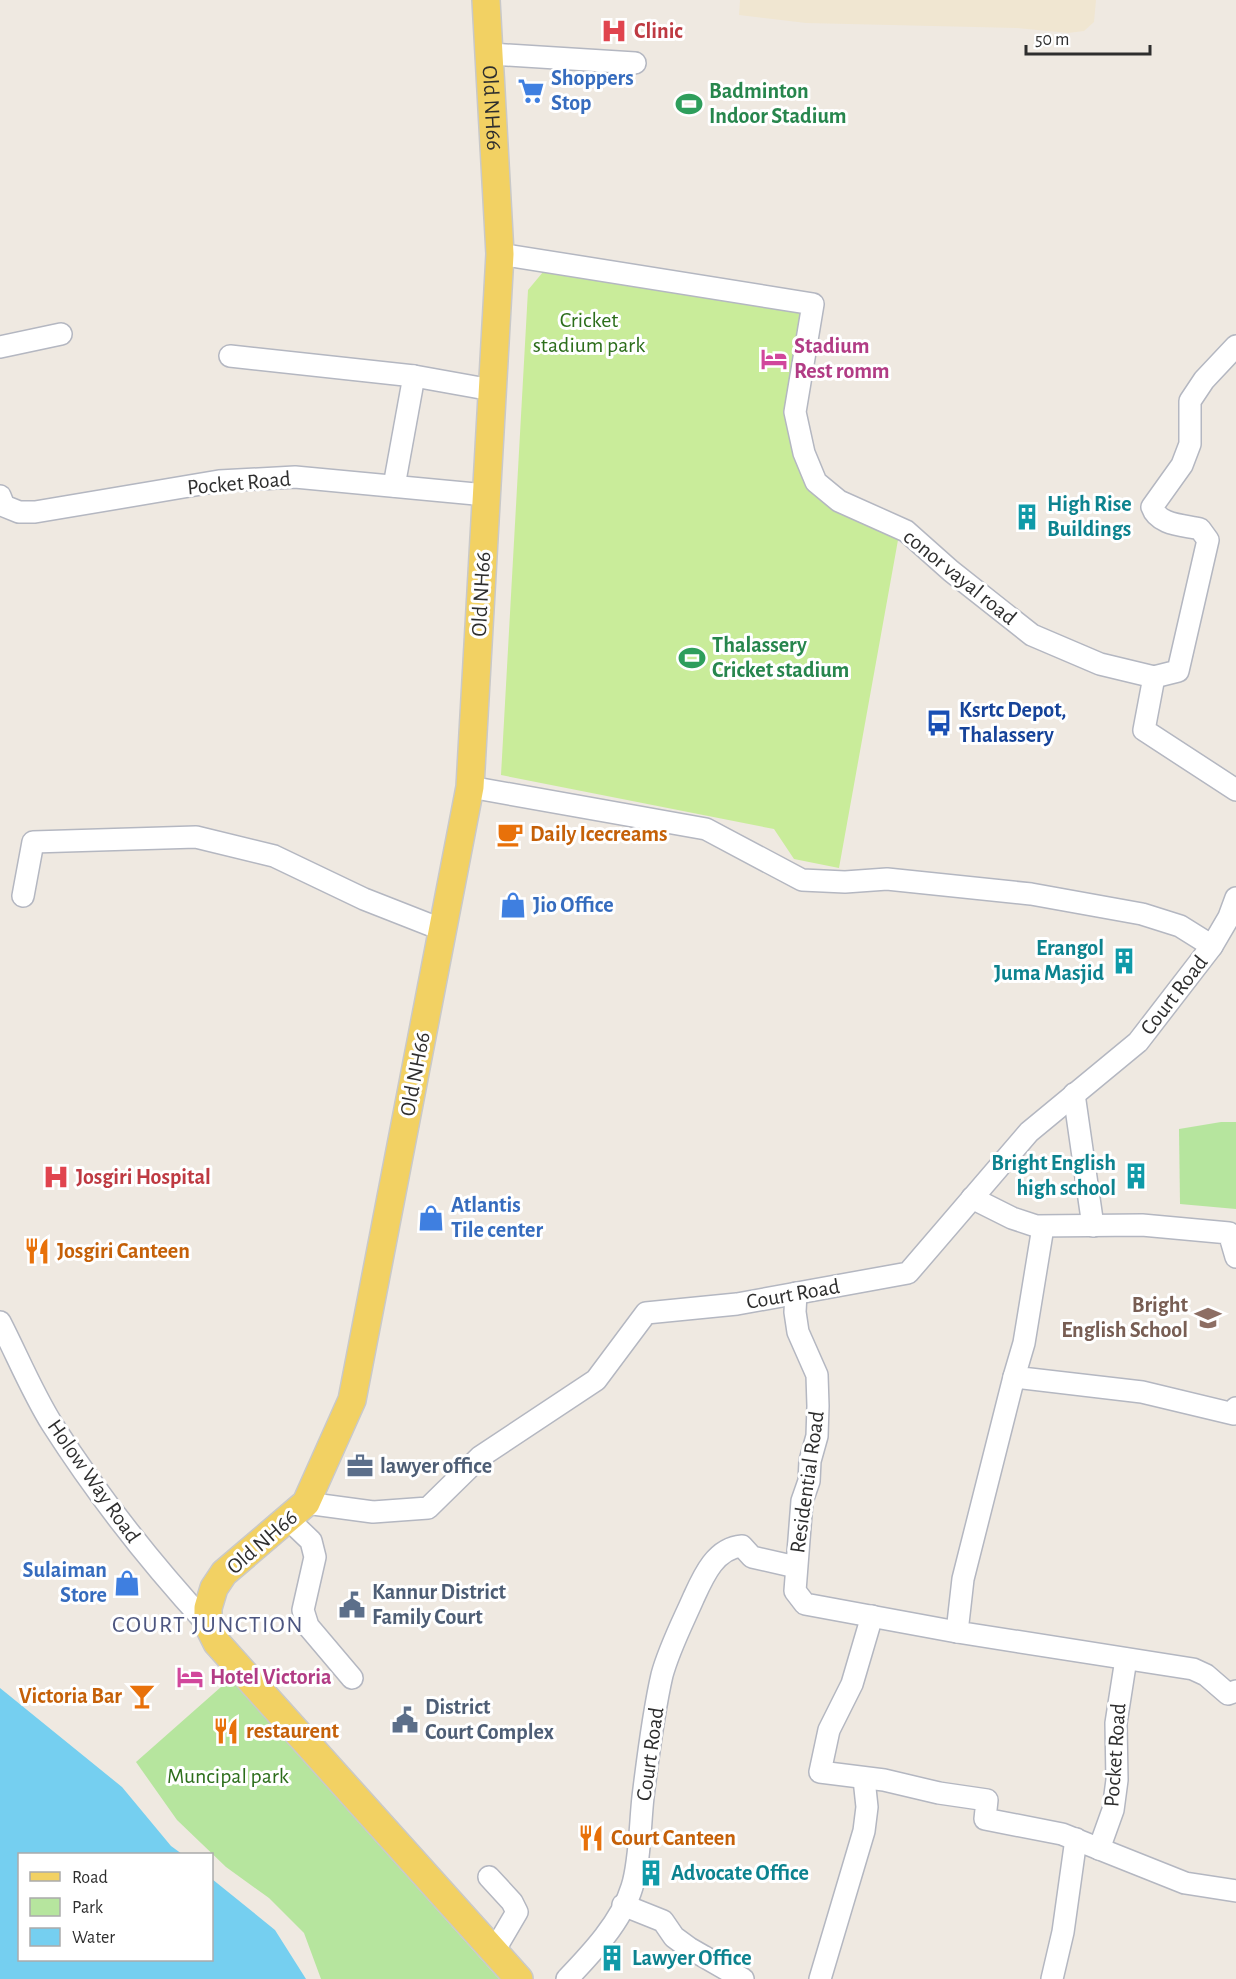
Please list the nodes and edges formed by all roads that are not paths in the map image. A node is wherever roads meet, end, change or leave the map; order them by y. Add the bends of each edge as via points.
1 (486, 0) edge
2 (491, 54) junction
3 (635, 63) dead end
4 (500, 254) junction
5 (61, 334) dead end
6 (1236, 346) edge
7 (0, 347) edge
8 (230, 356) dead end
9 (414, 376) junction
10 (492, 390) junction
11 (394, 486) junction
12 (486, 495) junction
13 (0, 496) edge
14 (1154, 677) junction
15 (470, 787) junction
16 (1236, 790) edge
17 (23, 896) dead end
18 (1234, 912) edge
19 (442, 930) junction
20 (1212, 946) junction
21 (1074, 1094) junction
22 (972, 1198) junction
23 (1093, 1226) junction
24 (1043, 1227) junction
25 (1236, 1257) edge
26 (796, 1293) junction
27 (0, 1322) edge
28 (1014, 1377) junction
29 (1236, 1408) edge
30 (297, 1511) junction
31 (796, 1567) junction
32 (872, 1616) junction
33 (208, 1625) junction
34 (957, 1632) junction
35 (1126, 1659) junction
36 (352, 1678) dead end
37 (1236, 1691) edge
38 (864, 1779) junction
39 (1076, 1839) junction
40 (1099, 1849) junction
41 (489, 1877) dead end
42 (1236, 1891) edge
43 (623, 1905) junction
44 (494, 1951) junction
45 (519, 1979) edge
46 (567, 1979) edge
47 (743, 1979) edge
48 (820, 1979) edge
49 (1052, 1979) edge

1 - 2 main road, Old NH66
2 - 3 street
2 - 4 main road, Old NH66
4 - 10 main road, Old NH66
4 - 14 street, conor vayal road via 813,304 795,412 804,453 816,482 839,501 906,531 1032,635 1100,664
5 - 7 street
6 - 14 street via 1190,401 1190,444 1182,465 1152,507 1165,521 1200,529 1208,540 1178,671
8 - 9 street
9 - 10 street
9 - 11 street
10 - 12 main road, Old NH66
11 - 12 street, Pocket Road
11 - 13 street, Pocket Road via 295,477 219,481 35,512 19,512 4,506
12 - 15 main road, Old NH66
14 - 16 street via 1144,730
15 - 19 main road, Old NH66
15 - 20 street via 706,829 802,880 887,879 1031,894 1142,914 1180,926
17 - 19 street via 33,842 196,837 274,856 364,899
18 - 20 street
19 - 30 main road, Old NH66 via 352,1400
20 - 21 street, Court Road via 1138,1042
21 - 22 street, Court Road via 1029,1132
21 - 23 street
22 - 24 street via 1012,1218
22 - 26 street, Court Road via 908,1273
23 - 24 street
23 - 25 street via 1142,1225 1229,1233
24 - 28 street via 1024,1343
26 - 30 street, Court Road via 737,1304 646,1313 596,1380 480,1458 428,1508
26 - 31 street, Residential Road via 798,1332 817,1375 818,1406 817,1436 802,1501
27 - 33 street, Holow Way Road via 51,1422 107,1505
28 - 29 street via 1142,1392 1234,1414
28 - 34 street via 963,1579
30 - 33 main road, Old NH66 via 224,1573 214,1588
30 - 36 street via 315,1557 304,1596 308,1626
31 - 32 street, Residential Road via 795,1591 805,1604
31 - 43 street, Court Road via 752,1557 742,1546 730,1547 713,1561 697,1591 661,1682 637,1843 637,1867 632,1890
32 - 34 street, Residential Road
32 - 38 street via 852,1684 829,1730 820,1772
33 - 44 main road via 217,1644
34 - 35 street, Residential Road
35 - 37 street, Residential Road via 1193,1669 1228,1694
35 - 40 street, Pocket Road via 1116,1723 1113,1810
38 - 39 street via 987,1800 985,1819
38 - 48 street via 864,1831
39 - 40 street
39 - 49 street
40 - 42 street via 1185,1883
41 - 44 street via 517,1912
43 - 46 street, Court Road via 608,1932
43 - 47 street via 663,1921 674,1937 689,1948
44 - 45 main road

